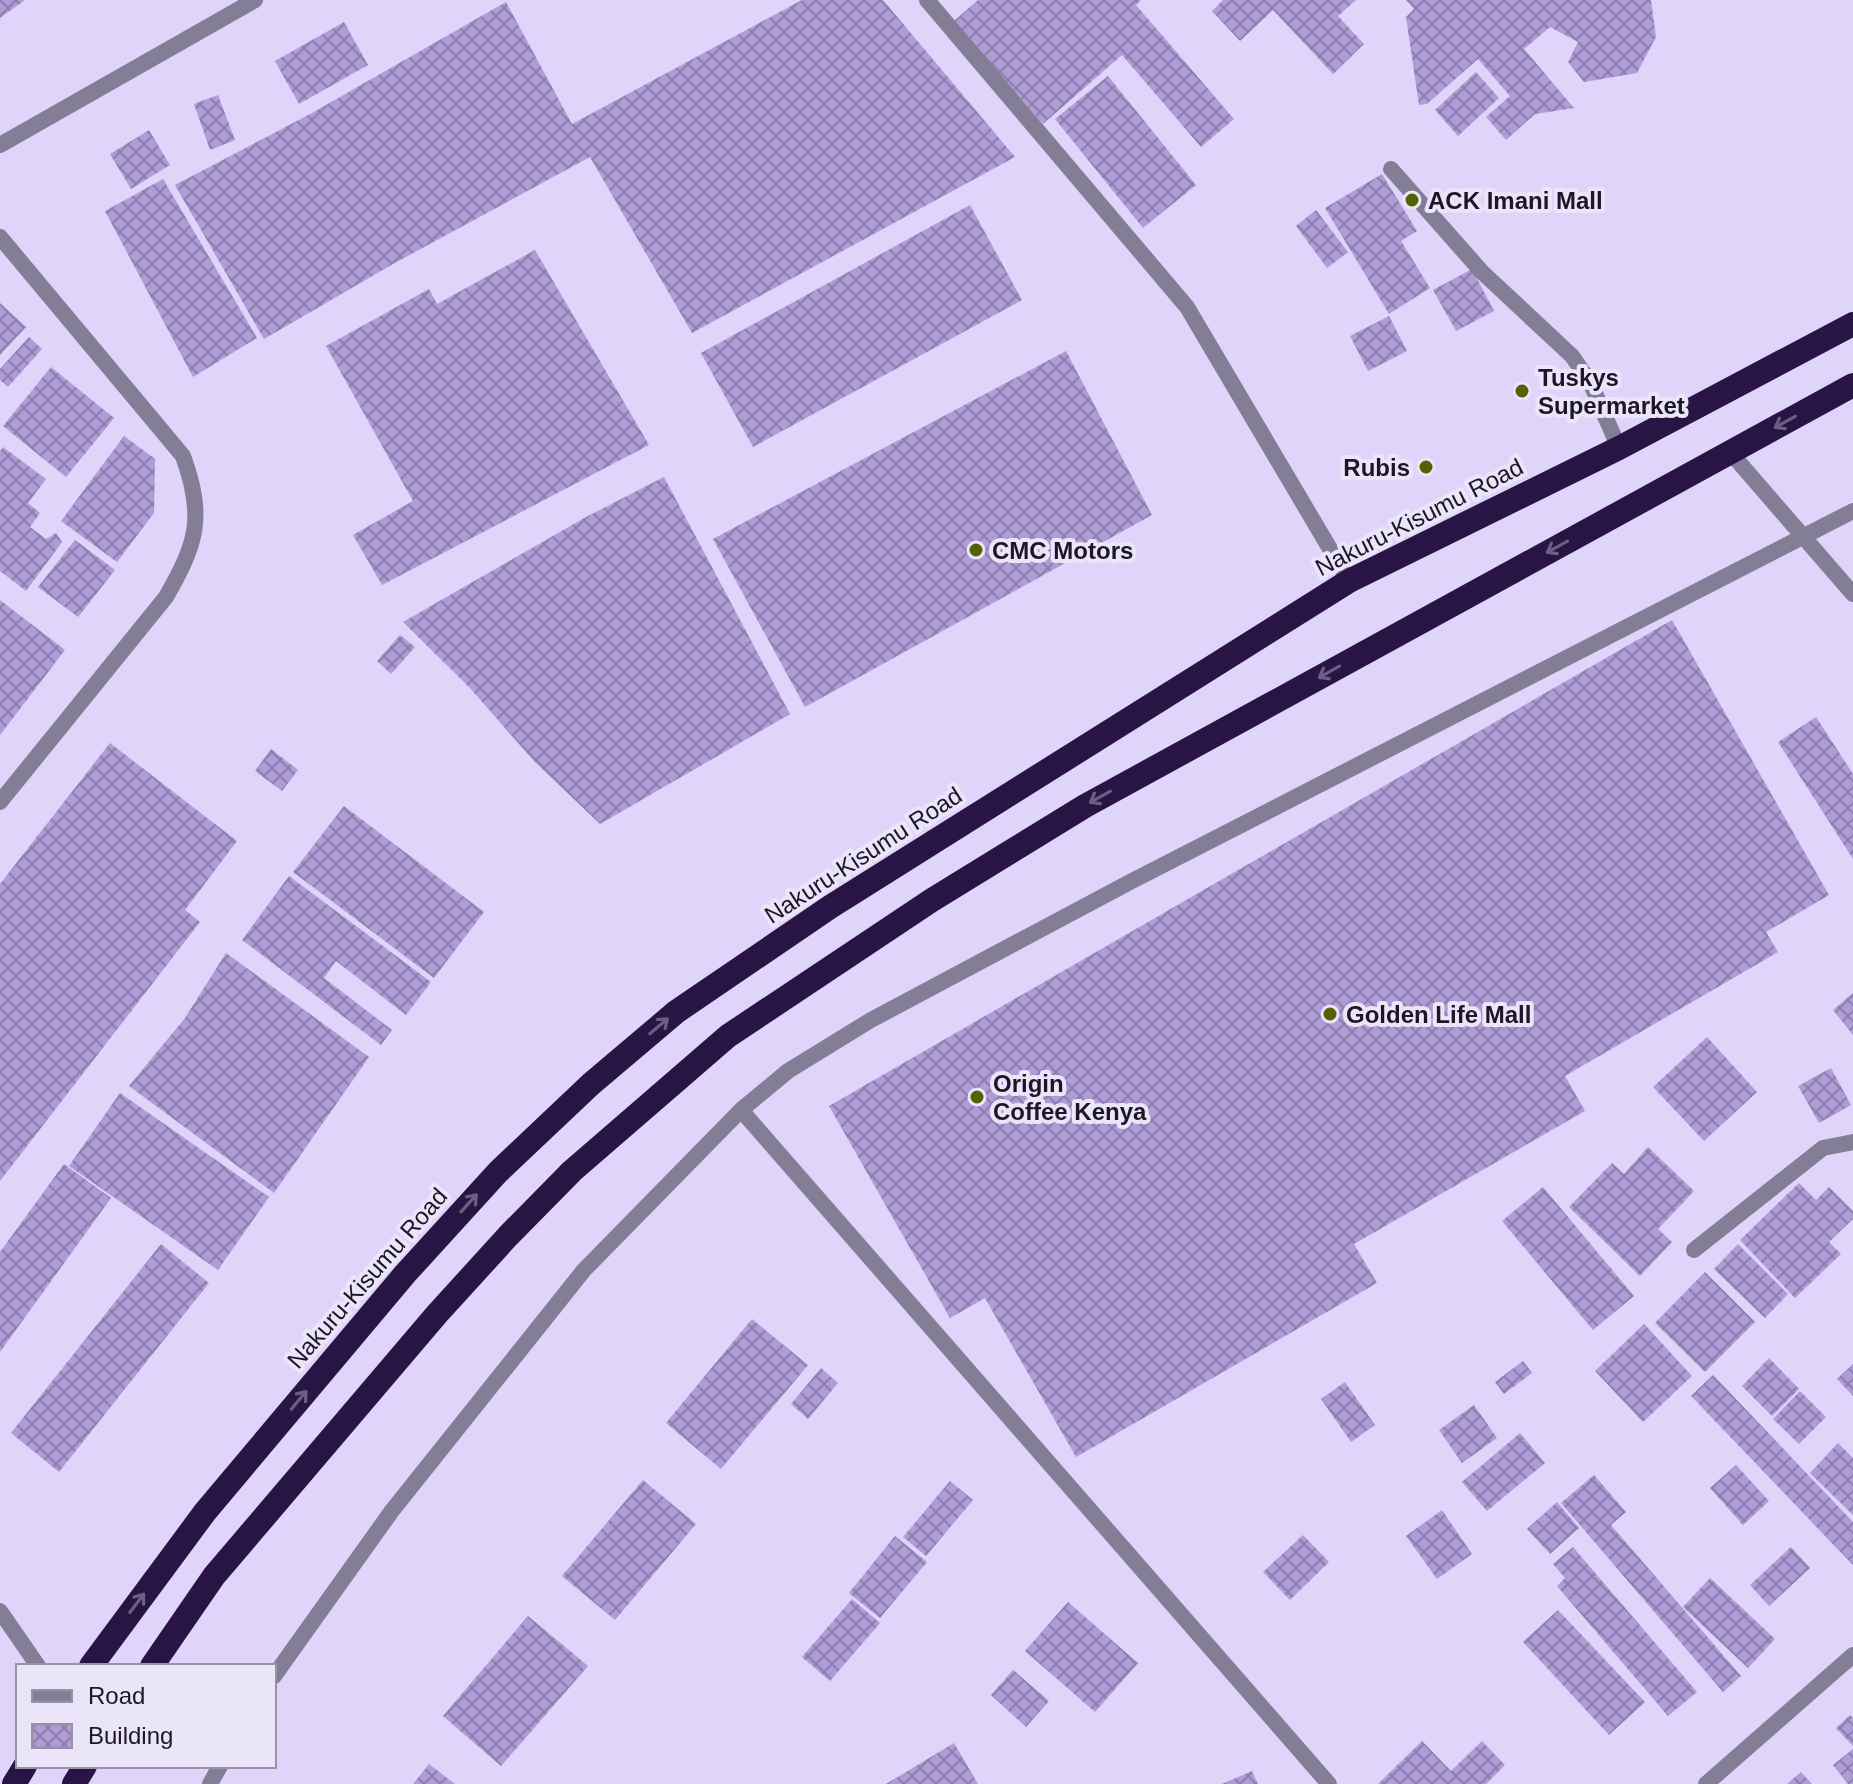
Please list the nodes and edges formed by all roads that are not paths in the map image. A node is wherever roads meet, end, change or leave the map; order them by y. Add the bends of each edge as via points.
1 (255, 0) edge
2 (927, 0) edge
3 (0, 145) edge
4 (1391, 169) dead end
5 (0, 237) edge
6 (1853, 324) edge
7 (1853, 385) edge
8 (1619, 448) junction
9 (1730, 452) junction
10 (1853, 511) edge
11 (1806, 537) junction
12 (1349, 581) junction
13 (1853, 594) edge
14 (0, 802) edge
15 (741, 1110) junction
16 (1853, 1142) edge
17 (1694, 1250) dead end
18 (0, 1611) edge
19 (1853, 1655) edge
20 (37, 1664) edge
21 (92, 1664) edge
22 (153, 1664) edge
23 (276, 1673) edge
24 (1329, 1784) edge
25 (1706, 1784) edge

1 - 3 street
2 - 12 street via 1187,307
4 - 8 street via 1482,272 1572,356 1590,382
5 - 14 street via 183,456 194,486 196,528 187,562 166,597
6 - 8 highway, Nakuru-Kisumu Road
7 -> 9 highway
8 - 12 highway, Nakuru-Kisumu Road
9 - 11 street
9 -> 22 highway via 1085,806 728,1036 572,1171 478,1269 214,1576
10 - 11 street
11 - 13 street
11 - 15 street via 871,1020 788,1071
21 -> 12 highway, Nakuru-Kisumu Road via 205,1512 405,1274 498,1172 591,1084 676,1012 830,907
15 - 23 street via 584,1270 391,1512
15 - 24 street
16 - 17 street via 1823,1148
18 - 20 street
19 - 25 street

